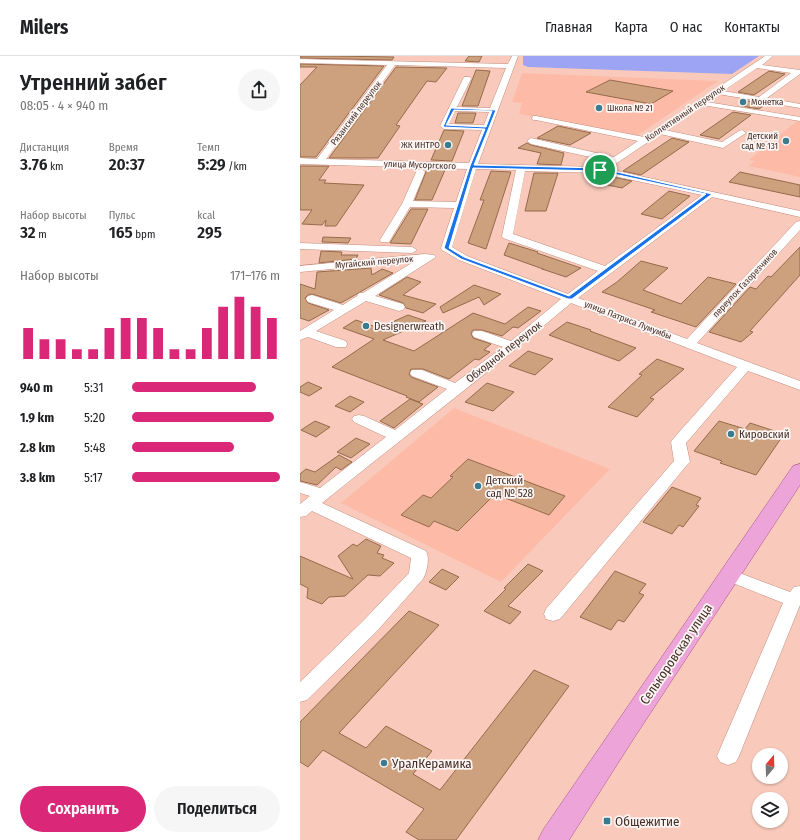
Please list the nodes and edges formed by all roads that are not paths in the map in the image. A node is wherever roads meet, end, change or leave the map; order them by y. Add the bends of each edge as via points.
1 (412, 56) edge
2 (464, 56) edge
3 (516, 56) edge
4 (770, 56) edge
5 (300, 61) edge
6 (442, 61) edge
7 (392, 64) junction
8 (406, 64) junction
9 (510, 66) junction
10 (756, 66) junction
11 (467, 79) dead end
12 (789, 79) junction
13 (800, 81) edge
14 (718, 92) junction
15 (761, 99) junction
16 (701, 103) junction
17 (800, 106) edge
18 (452, 109) junction
19 (494, 110) junction
20 (536, 118) dead end
21 (800, 119) edge
22 (487, 128) junction
23 (658, 131) junction
24 (742, 133) dead end
25 (646, 140) junction
26 (531, 141) dead end
27 (617, 160) junction
28 (300, 161) edge
29 (319, 162) junction
30 (472, 166) junction
31 (521, 168) junction
32 (600, 170) junction
33 (420, 172) dead end
34 (710, 194) junction
35 (407, 204) junction
36 (459, 205) junction
37 (800, 214) edge
38 (800, 224) edge
39 (385, 240) dead end
40 (300, 246) edge
41 (446, 248) junction
42 (430, 256) junction
43 (300, 269) edge
44 (608, 271) junction
45 (363, 296) junction
46 (570, 298) junction
47 (312, 299) dead end
48 (399, 307) dead end
49 (343, 309) junction
50 (303, 334) edge
51 (478, 334) dead end
52 (690, 343) junction
53 (341, 344) dead end
54 (513, 346) junction
55 (746, 365) junction
56 (417, 373) dead end
57 (800, 386) edge
58 (456, 388) junction
59 (359, 419) dead end
60 (396, 436) junction
61 (800, 470) edge
62 (300, 488) edge
63 (311, 504) edge
64 (729, 575) junction
65 (797, 596) edge
66 (553, 614) dead end
67 (300, 694) edge
68 (728, 756) dead end
69 (553, 840) edge

1 - 8 street
2 - 6 street via 463,59
3 - 9 street
4 - 10 street, Коллективный переулок
5 - 7 street
6 - 8 street
6 - 9 street
7 - 8 street
7 - 29 street, Рязанский переулок
9 - 19 street
10 - 12 street via 796,72
10 - 14 street, Коллективный переулок
11 - 18 street
12 - 13 street
12 - 15 street
14 - 15 street
14 - 16 street, Коллективный переулок
15 - 17 street
16 - 21 street via 758,116
16 - 23 street, Коллективный переулок
18 - 19 street
18 - 22 street via 444,126
19 - 22 street
20 - 25 street
22 - 30 street
23 - 24 street via 723,145
23 - 25 street, Коллективный переулок
25 - 27 street, Коллективный переулок
26 - 27 street
27 - 32 street, Коллективный переулок
28 - 29 street, улица Мусоргского
29 - 30 street, улица Мусоргского
30 - 31 street, улица Мусоргского
30 - 36 street
31 - 32 street, улица Мусоргского
31 - 44 street via 507,236
32 - 34 street, улица Мусоргского
33 - 35 street
34 - 37 street, улица Мусоргского
34 - 44 street, Обходной переулок
35 - 36 street
35 - 39 street
36 - 41 street
38 - 52 street, переулок Газорезчиков
40 - 41 street via 395,250
41 - 42 street, Мугайский переулок
41 - 46 street, улица Патриса Лумумбы via 463,258
42 - 43 street, Мугайский переулок
42 - 45 street
44 - 46 street, Обходной переулок
45 - 48 street
45 - 49 street
46 - 52 street, улица Патриса Лумумбы
46 - 54 street, Обходной переулок
47 - 49 street
49 - 50 street
50 - 53 street
51 - 54 street
52 - 55 street, улица Патриса Лумумбы
54 - 58 street, Обходной переулок
55 - 57 street, улица Патриса Лумумбы
55 - 66 street via 678,442 682,462
56 - 58 street
58 - 60 street, Обходной переулок
59 - 60 street
60 - 63 street, Обходной переулок
61 - 64 main road, Селькоровская улица
62 - 63 street
63 - 67 street via 420,555 417,575 370,626
64 - 65 street
64 - 69 main road, Селькоровская улица
65 - 68 street

